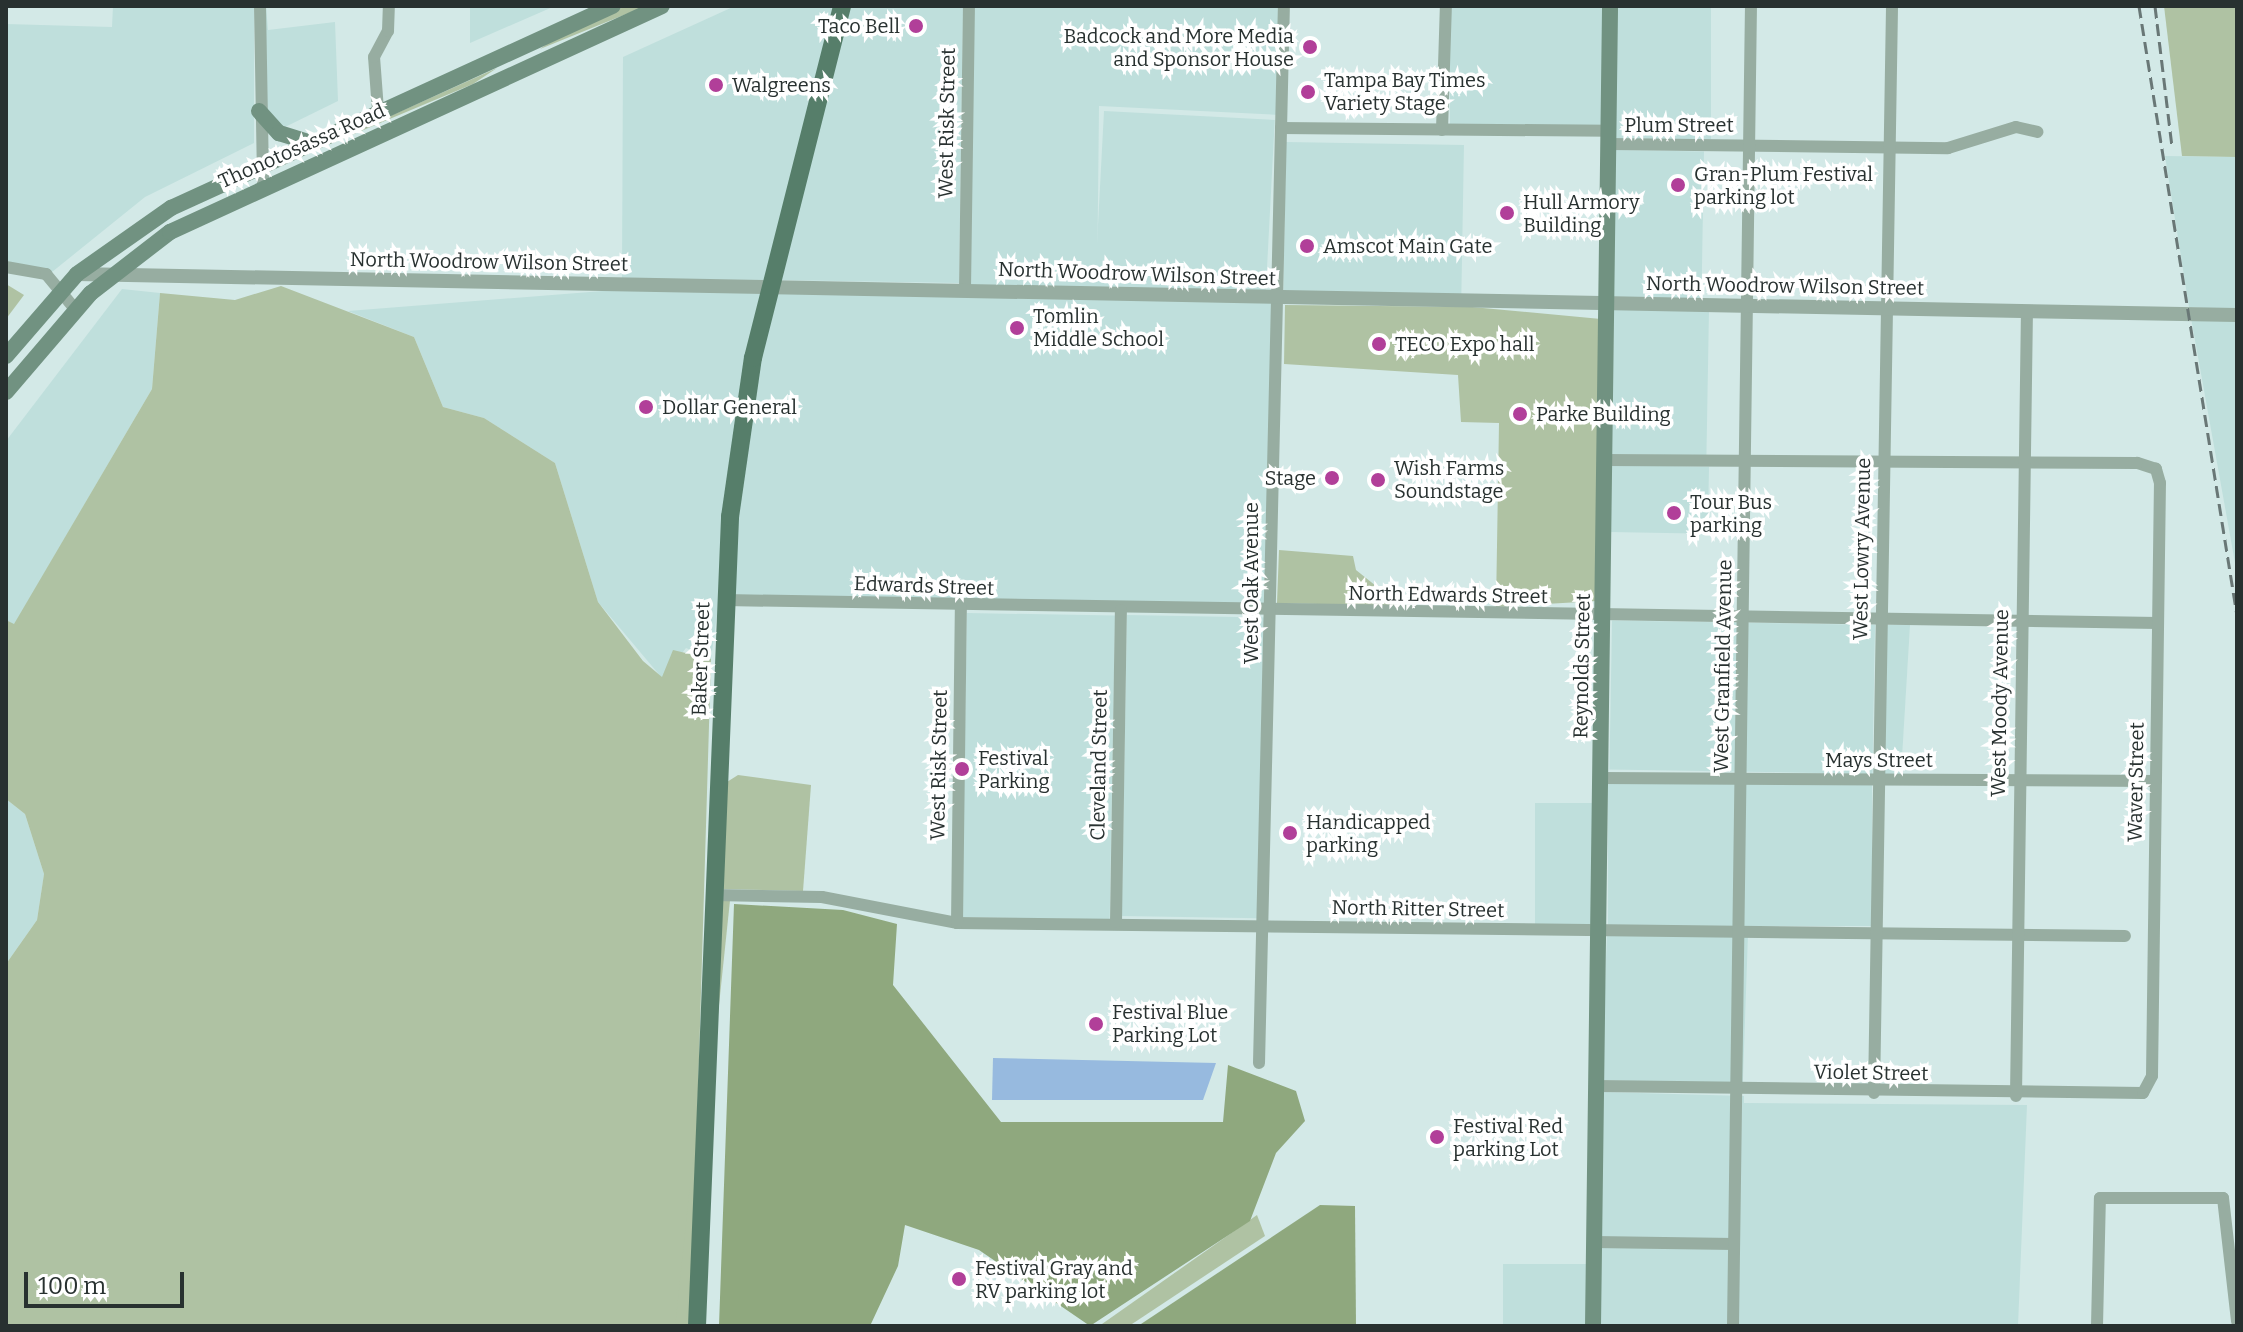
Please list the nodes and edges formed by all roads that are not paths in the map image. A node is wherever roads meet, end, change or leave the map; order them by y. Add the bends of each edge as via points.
1 (260, 6) edge
2 (389, 6) edge
3 (613, 6) edge
4 (662, 6) edge
5 (842, 6) edge
6 (969, 6) edge
7 (1284, 6) edge
8 (1446, 6) edge
9 (1610, 6) edge
10 (1751, 6) edge
11 (1892, 6) edge
12 (378, 110) junction
13 (259, 111) junction
14 (1281, 128) junction
15 (1442, 130) junction
16 (2037, 132) dead end
17 (1609, 138) junction
18 (309, 142) junction
19 (1749, 145) junction
20 (1889, 146) junction
21 (260, 163) junction
22 (263, 185) junction
23 (6, 267) edge
24 (77, 274) junction
25 (112, 274) junction
26 (769, 285) junction
27 (965, 289) junction
28 (60, 293) junction
29 (1275, 299) junction
30 (1608, 303) junction
31 (1747, 304) junction
32 (1886, 308) junction
33 (75, 309) junction
34 (2027, 312) junction
35 (2237, 315) edge
36 (6, 356) edge
37 (6, 392) edge
38 (1605, 460) junction
39 (1745, 461) junction
40 (1884, 462) junction
41 (2024, 464) junction
42 (725, 600) junction
43 (961, 608) junction
44 (1121, 610) junction
45 (1270, 611) junction
46 (1603, 618) junction
47 (1743, 619) junction
48 (1881, 620) junction
49 (2022, 621) junction
50 (2158, 623) junction
51 (1601, 778) junction
52 (1742, 779) junction
53 (1879, 780) junction
54 (2019, 781) junction
55 (2156, 781) junction
56 (714, 895) junction
57 (1116, 922) junction
58 (957, 923) junction
59 (1267, 926) junction
60 (1740, 928) junction
61 (1875, 930) junction
62 (1601, 932) junction
63 (2017, 932) junction
64 (2125, 936) dead end
65 (1259, 1063) dead end
66 (1597, 1086) junction
67 (1738, 1090) junction
68 (1874, 1093) junction
69 (2143, 1093) joint
70 (2016, 1096) junction
71 (1594, 1242) junction
72 (1734, 1244) junction
73 (2237, 1321) edge
74 (697, 1326) edge
75 (1593, 1326) edge
76 (1733, 1326) edge
77 (2097, 1326) edge

1 - 13 street
2 - 12 street via 388,31 374,57
3 - 12 main road, Thonotosassa Road
4 - 22 main road, Thonotosassa Road
5 - 26 main road, Baker Street
6 - 27 street, West Risk Street
7 - 14 street, West Oak Avenue
8 - 15 street
9 - 17 main road, Reynolds Street
10 - 19 street, West Granfield Avenue
11 - 20 street, West Lowry Avenue
12 - 18 main road, Thonotosassa Road
13 - 18 main road via 279,133
13 - 21 street
14 - 15 street, Plum Street
14 - 29 street, West Oak Avenue
15 - 17 street, Plum Street
16 - 20 street via 2016,127 1948,148
17 - 19 street, Plum Street
17 - 30 main road, Reynolds Street
18 - 21 main road, Thonotosassa Road
19 - 20 street, Plum Street
19 - 31 street, West Granfield Avenue
20 - 32 street, West Lowry Avenue
21 - 22 street
21 - 24 main road, Thonotosassa Road via 171,208
22 - 25 main road, Thonotosassa Road via 170,232
23 - 28 street via 46,274
24 - 25 street, North Woodrow Wilson Street
24 - 28 main road, Thonotosassa Road
25 - 26 street, North Woodrow Wilson Street
25 - 33 main road, Thonotosassa Road
26 - 27 street, North Woodrow Wilson Street
26 - 42 main road, Baker Street via 739,441
27 - 29 street, North Woodrow Wilson Street
28 - 33 street
28 - 36 main road, Thonotosassa Road
29 - 30 street, North Woodrow Wilson Street
29 - 45 street, West Oak Avenue
30 - 31 street, North Woodrow Wilson Street
30 - 38 main road, Reynolds Street
31 - 32 street, North Woodrow Wilson Street
31 - 39 street, West Granfield Avenue
32 - 34 street, North Woodrow Wilson Street
32 - 40 street, West Lowry Avenue
33 - 37 main road, Thonotosassa Road
34 - 35 street, North Woodrow Wilson Street
34 - 41 street, West Moody Avenue
38 - 39 street
38 - 46 main road, Reynolds Street
39 - 40 street
39 - 47 street, West Granfield Avenue
40 - 41 street
40 - 48 street, West Lowry Avenue
41 - 49 street, West Moody Avenue
41 - 50 street, Waver Street via 2156,469
42 - 43 street, Edwards Street
42 - 56 main road, Baker Street
43 - 44 street, Edwards Street
43 - 58 street, West Risk Street
44 - 45 street, North Edwards Street
44 - 57 street, Cleveland Street
45 - 46 street, North Edwards Street
45 - 59 street, West Oak Avenue
46 - 47 street, North Edwards Street
46 - 51 main road, Reynolds Street
47 - 48 street, North Edwards Street
47 - 52 street, West Granfield Avenue
48 - 49 street, North Edwards Street
48 - 53 street, West Lowry Avenue
49 - 50 street, North Edwards Street
49 - 54 street, West Moody Avenue
50 - 55 street, Waver Street
51 - 52 street, Mays Street
51 - 62 main road, Reynolds Street
52 - 53 street, Mays Street
52 - 60 street, West Granfield Avenue
53 - 54 street, Mays Street
53 - 61 street, West Lowry Avenue
54 - 55 street, Mays Street
54 - 63 street, West Moody Avenue
55 - 69 street, Waver Street via 2152,1076
56 - 58 street, North Ritter Street via 822,897
56 - 74 main road, Baker Street
57 - 58 street, North Ritter Street
57 - 59 street, North Ritter Street
59 - 62 street, North Ritter Street
59 - 65 street, West Oak Avenue
60 - 61 street, North Ritter Street
60 - 62 street, North Ritter Street
60 - 67 street, West Granfield Avenue
61 - 63 street, North Ritter Street
61 - 68 street, West Lowry Avenue
62 - 66 main road, Reynolds Street
63 - 64 street, North Ritter Street
63 - 70 street, West Moody Avenue
66 - 67 street, Violet Street
66 - 71 main road, Reynolds Street
67 - 68 street, Violet Street
67 - 72 street, West Granfield Avenue
68 - 70 street, Violet Street
69 - 70 street, Violet Street
71 - 72 street
71 - 75 main road, Reynolds Street
72 - 76 street, West Granfield Avenue
73 - 77 street via 2223,1198 2100,1198

